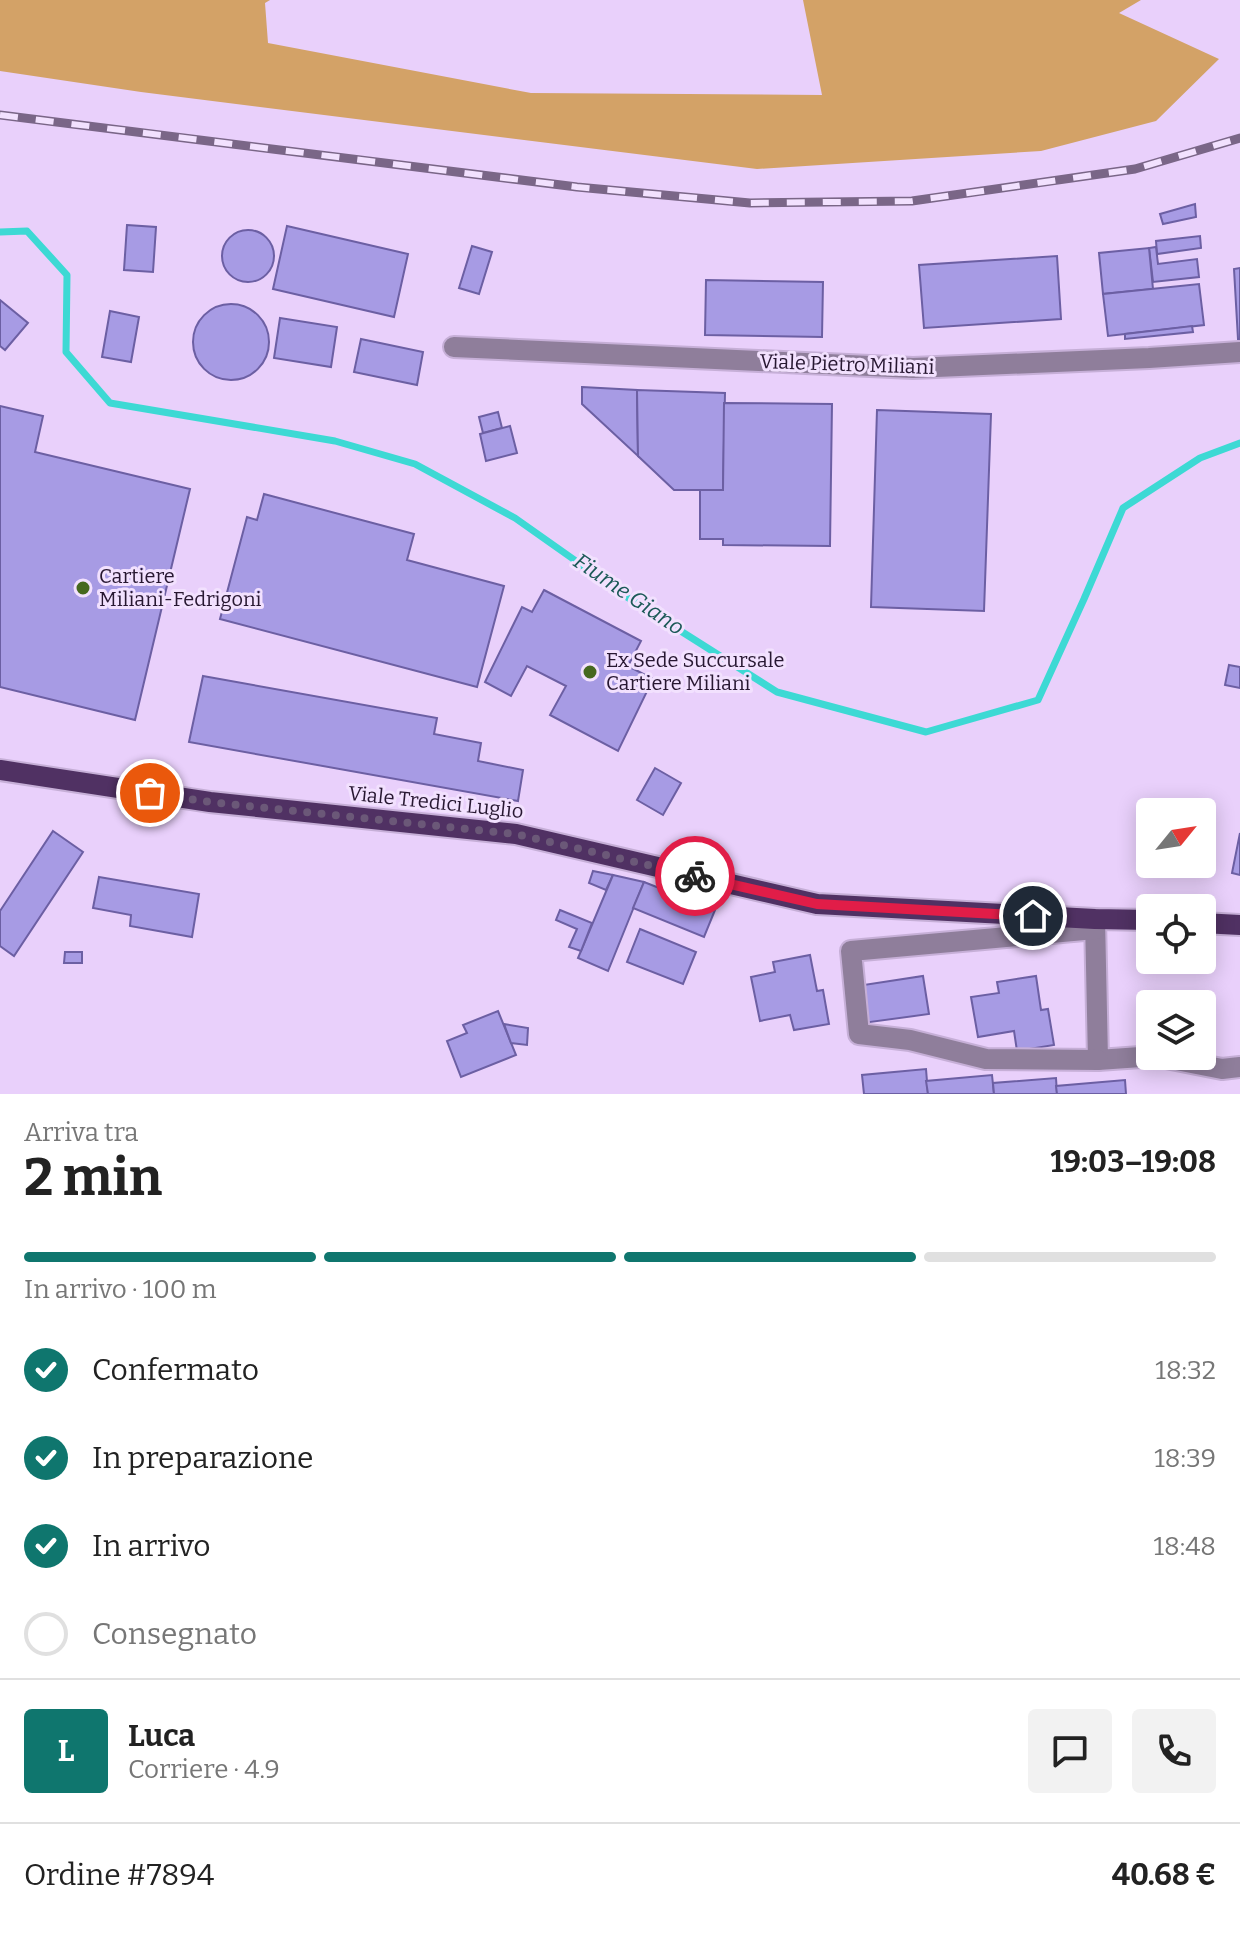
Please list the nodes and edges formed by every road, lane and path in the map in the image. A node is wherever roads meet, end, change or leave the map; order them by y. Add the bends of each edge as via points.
1 (454, 347) dead end
2 (1240, 352) edge
3 (0, 770) edge
4 (1136, 921) edge
5 (1095, 924) junction
6 (1216, 924) edge
7 (1240, 925) edge
8 (1136, 1057) edge
9 (1098, 1060) junction
10 (1240, 1067) edge
11 (1216, 1068) edge

1 - 2 street, Viale Pietro Miliani via 913,368
3 - 5 main road, Viale Tredici Luglio via 210,802 516,834 817,904
4 - 5 main road, Viale Tredici Luglio
5 - 9 street
5 - 9 street, Viale Tredici Luglio via 851,951 859,1034 986,1059
6 - 7 main road
8 - 9 street
10 - 11 street

